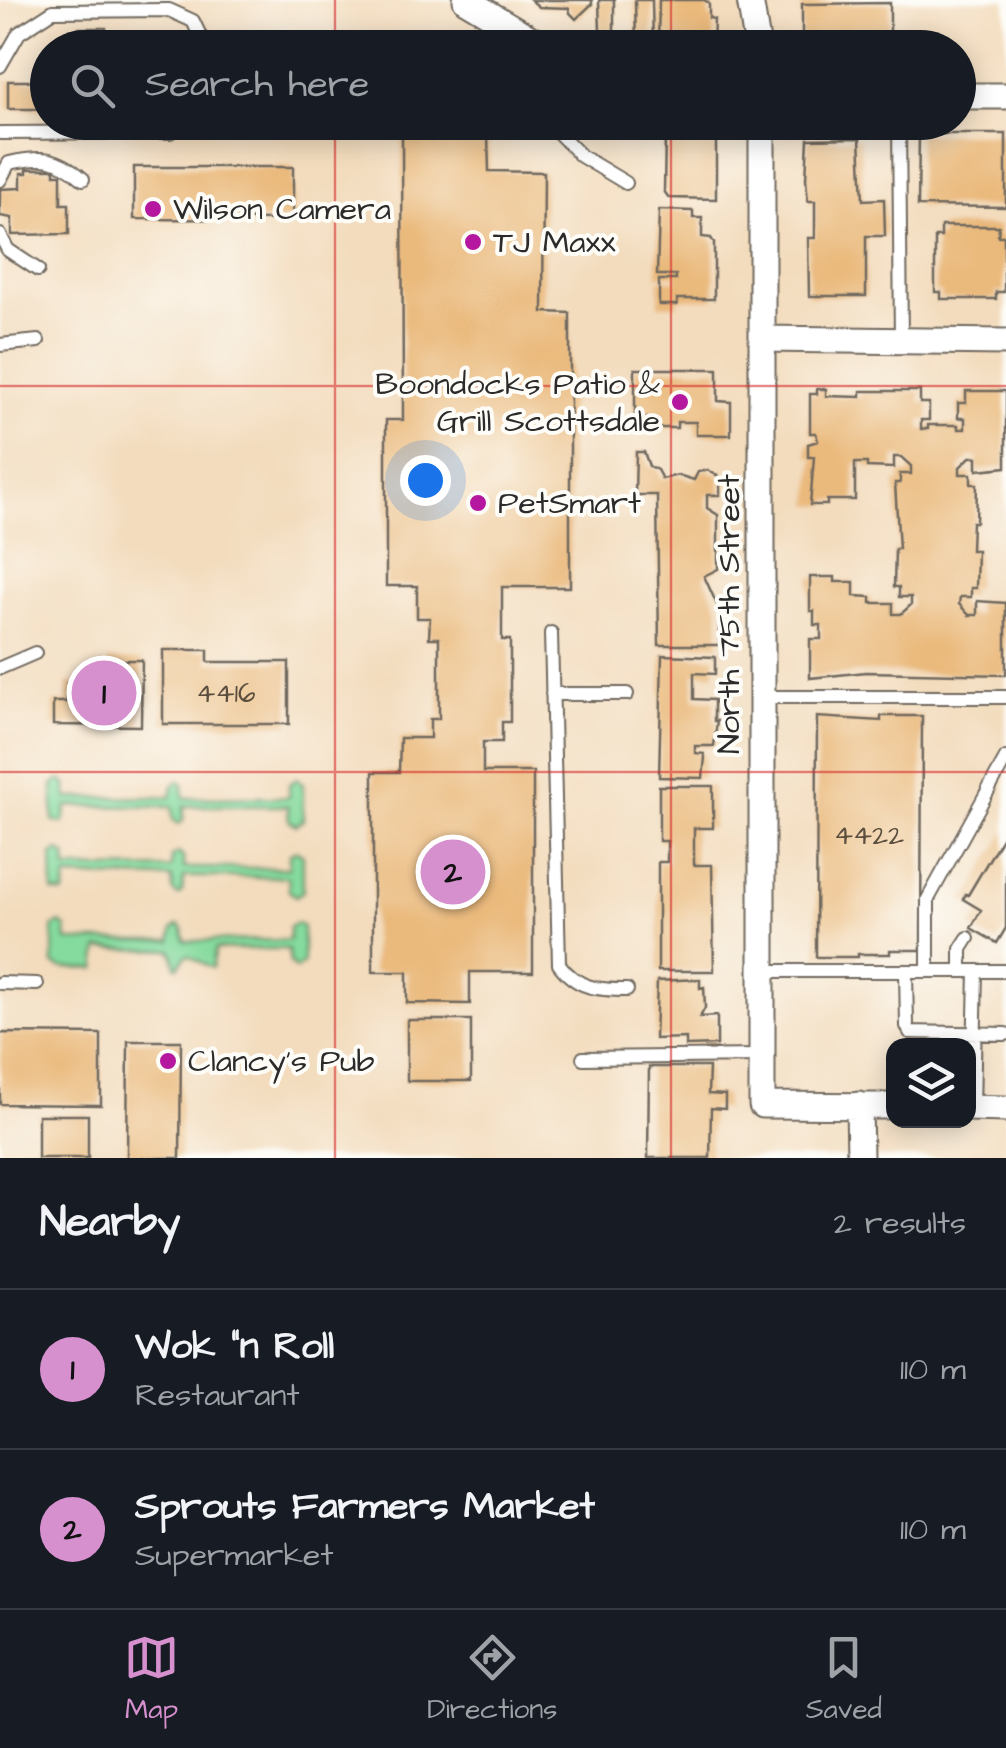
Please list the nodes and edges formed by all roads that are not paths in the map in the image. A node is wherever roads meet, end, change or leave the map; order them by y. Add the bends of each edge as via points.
1 (466, 0) edge
2 (750, 0) edge
3 (197, 30) edge
4 (514, 30) edge
5 (755, 30) edge
6 (0, 66) edge
7 (976, 96) edge
8 (1006, 96) edge
9 (0, 133) edge
10 (30, 133) edge
11 (565, 140) edge
12 (762, 140) edge
13 (898, 140) edge
14 (0, 180) edge
15 (83, 180) dead end
16 (626, 183) dead end
17 (0, 236) edge
18 (38, 270) dead end
19 (762, 339) junction
20 (901, 340) junction
21 (38, 341) dead end
22 (1006, 342) edge
23 (0, 345) edge
24 (551, 634) dead end
25 (35, 654) dead end
26 (0, 668) edge
27 (552, 694) junction
28 (627, 694) dead end
29 (762, 697) junction
30 (1006, 697) edge
31 (1006, 758) edge
32 (968, 938) dead end
33 (762, 971) junction
34 (906, 971) junction
35 (928, 971) junction
36 (960, 971) junction
37 (976, 971) junction
38 (1006, 971) edge
39 (0, 983) edge
40 (38, 984) dead end
41 (627, 990) dead end
42 (975, 1033) junction
43 (1006, 1034) edge
44 (975, 1038) edge
45 (762, 1056) junction
46 (583, 1058) dead end
47 (860, 1105) junction
48 (886, 1106) edge
49 (976, 1108) edge
50 (1006, 1109) edge
51 (860, 1158) edge

1 - 4 street
2 - 5 street
3 - 6 lane via 169,10 53,11 19,33
7 - 8 street
9 - 10 lane
11 - 16 lane
12 - 19 street, North 75th Street
13 - 20 lane
14 - 15 lane via 9,163 48,158
17 - 18 lane via 8,250
19 - 20 street
19 - 29 street, North 75th Street
20 - 22 street
21 - 23 lane
24 - 27 lane
25 - 26 lane
27 - 28 lane
27 - 41 lane via 559,964 582,986
29 - 30 lane
29 - 33 street, North 75th Street
31 - 35 lane via 928,899
32 - 36 lane
33 - 34 lane
33 - 45 street, North 75th Street
34 - 35 lane
34 - 42 lane via 910,1032
35 - 36 lane
36 - 37 lane
37 - 38 lane
37 - 42 lane
39 - 40 lane
42 - 43 lane
42 - 44 lane
45 - 46 lane
45 - 47 street, North 75th Street via 762,1105
47 - 48 street
47 - 51 street
49 - 50 street

